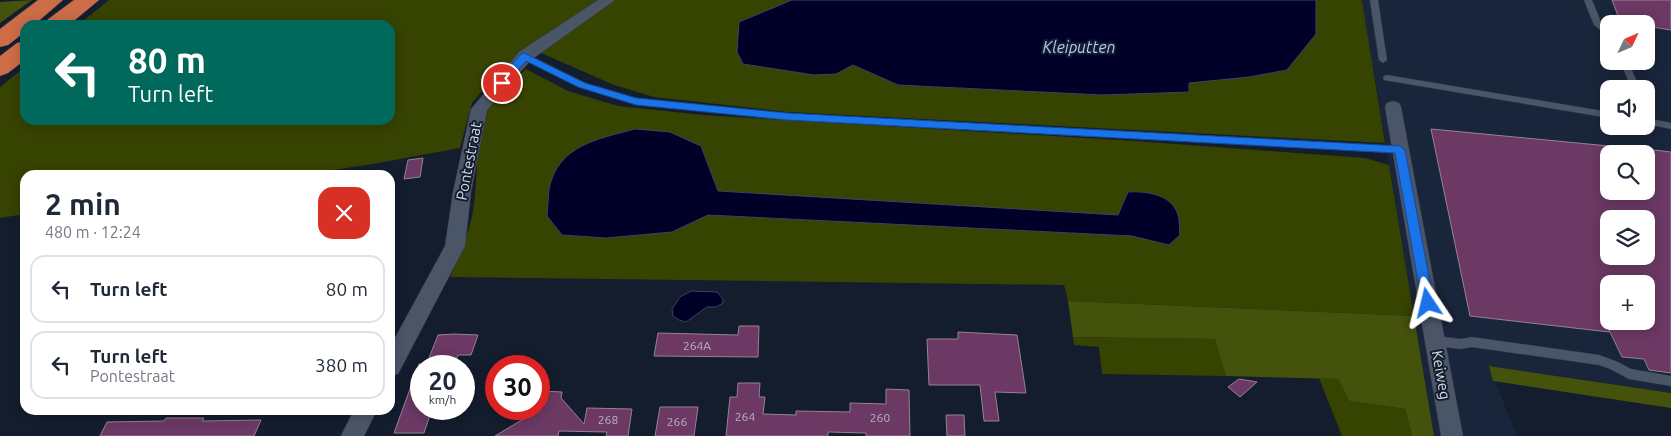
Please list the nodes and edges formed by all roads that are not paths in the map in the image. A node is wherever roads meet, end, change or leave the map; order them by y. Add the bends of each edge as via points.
1 (52, 0) edge
2 (88, 0) edge
3 (608, 0) edge
4 (1374, 0) edge
5 (1588, 0) edge
6 (26, 20) edge
7 (62, 20) edge
8 (20, 25) edge
9 (1600, 26) edge
10 (0, 40) edge
11 (20, 52) edge
12 (524, 56) junction
13 (1383, 60) dead end
14 (0, 68) edge
15 (1387, 78) dead end
16 (1392, 107) dead end
17 (1600, 114) edge
18 (1655, 123) edge
19 (1671, 126) edge
20 (1400, 150) junction
21 (1435, 341) junction
22 (395, 358) edge
23 (1671, 381) edge
24 (363, 415) edge
25 (352, 436) edge
26 (1452, 436) edge

1 - 6 highway
2 - 7 highway
3 - 12 street, Pontestraat
4 - 13 lane
5 - 9 lane
8 - 10 highway
11 - 14 highway
12 - 20 lane via 582,85 636,101 705,109 787,117
12 - 22 street, Pontestraat via 479,109 454,246
15 - 17 lane
16 - 20 street, Keiweg
18 - 19 lane
20 - 21 street, Keiweg
21 - 23 lane via 1472,342 1598,360 1629,374
21 - 26 street, Keiweg
24 - 25 street

